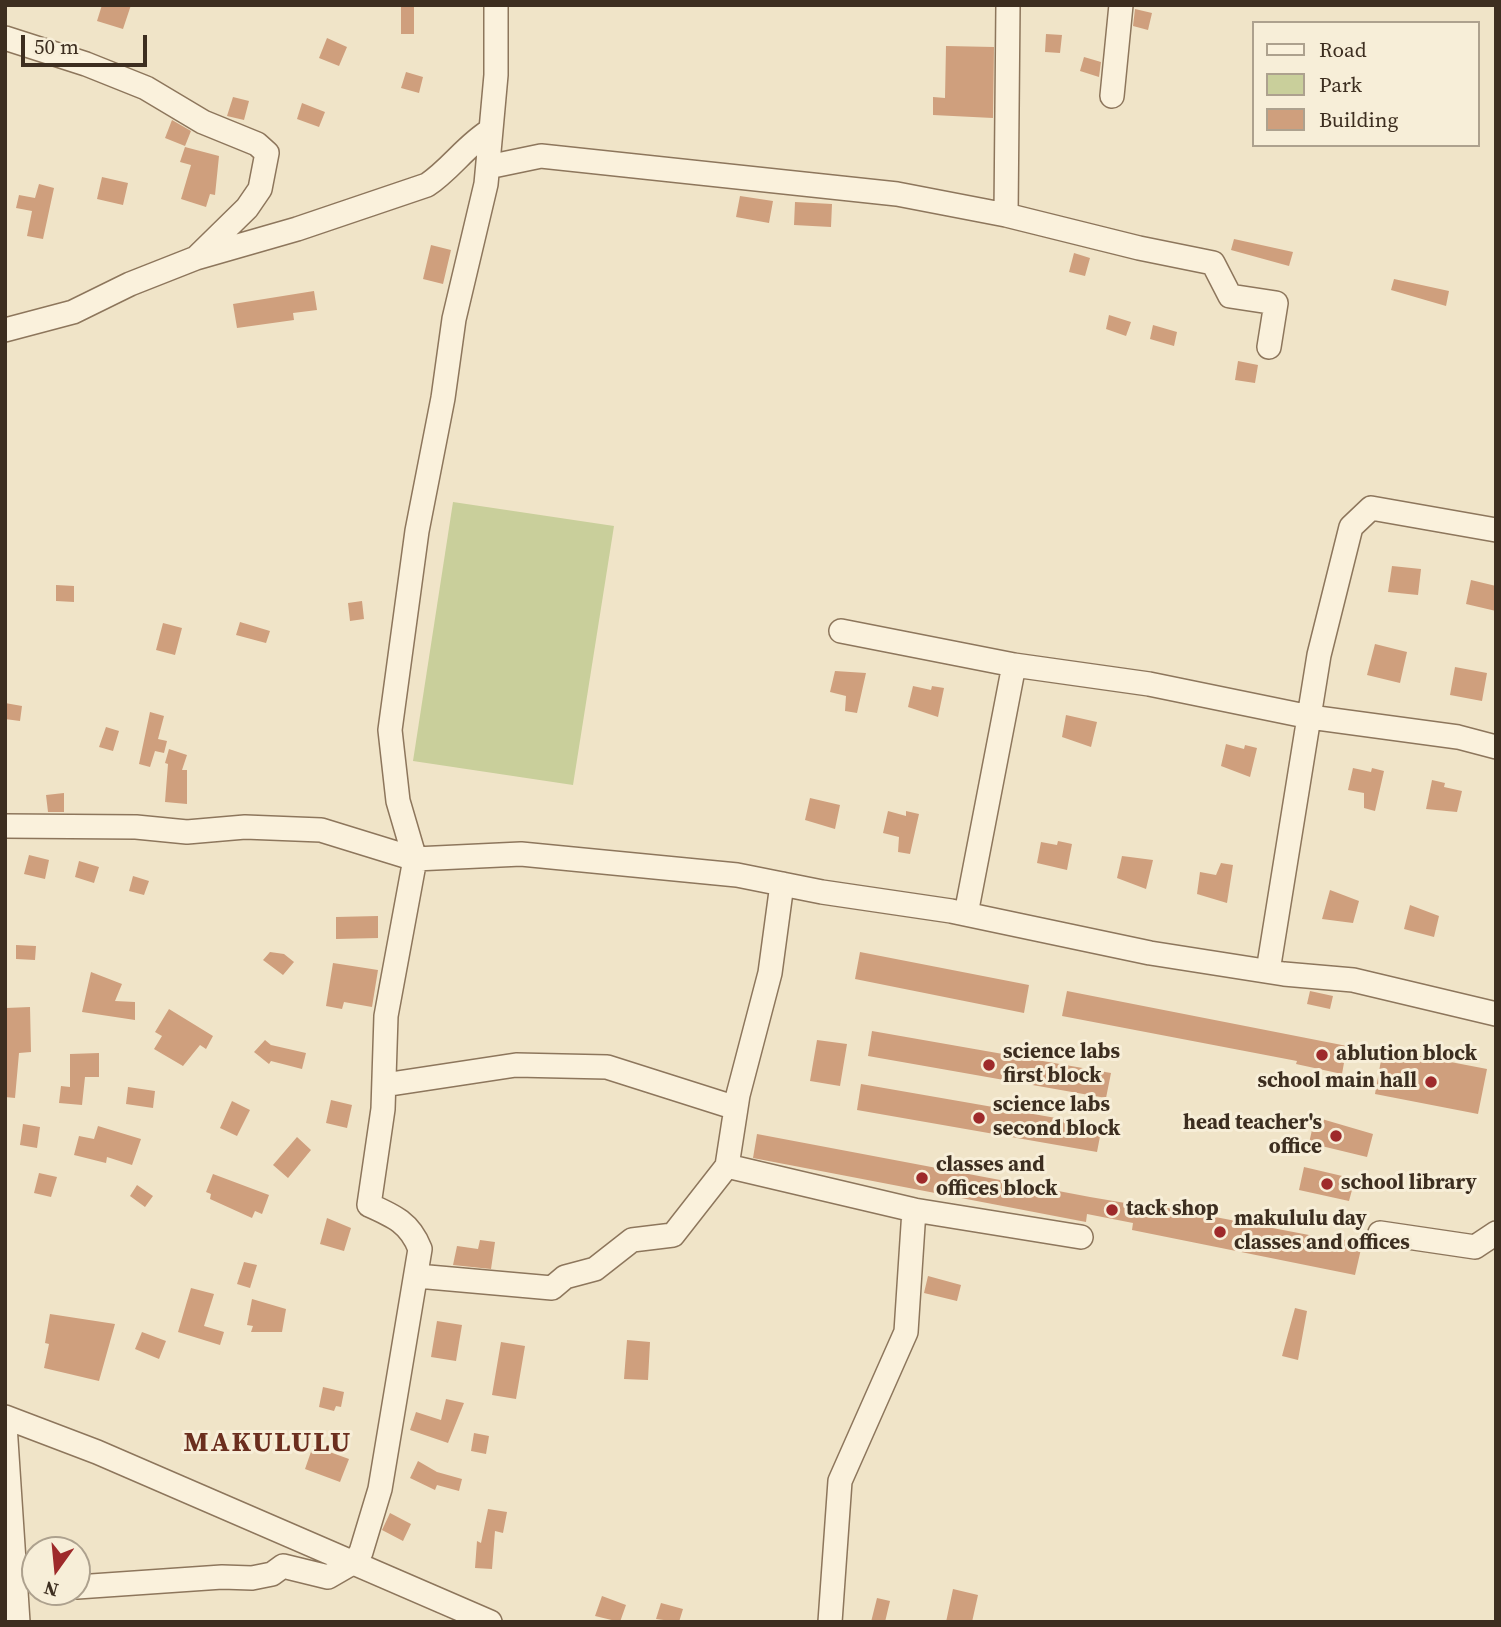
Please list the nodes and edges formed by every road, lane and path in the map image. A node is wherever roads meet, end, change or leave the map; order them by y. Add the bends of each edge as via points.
1 (496, 5) edge
2 (1008, 5) edge
3 (1121, 5) edge
4 (5, 38) edge
5 (1112, 96) dead end
6 (491, 130) junction
7 (488, 167) junction
8 (1006, 215) junction
9 (197, 258) junction
10 (5, 330) edge
11 (1269, 347) dead end
12 (1496, 530) edge
13 (841, 631) dead end
14 (1014, 665) junction
15 (1310, 717) junction
16 (1496, 747) edge
17 (5, 826) edge
18 (415, 859) junction
19 (782, 884) junction
20 (965, 914) junction
21 (1268, 971) junction
22 (1496, 1014) edge
23 (384, 1085) junction
24 (736, 1108) junction
25 (727, 1167) junction
26 (914, 1210) junction
27 (1380, 1233) dead end
28 (1496, 1233) edge
29 (1080, 1237) dead end
30 (416, 1276) junction
31 (5, 1417) edge
32 (5, 1425) edge
33 (21, 1553) edge
34 (354, 1562) junction
35 (91, 1586) edge
36 (490, 1622) edge
37 (830, 1622) edge

1 - 6 street
2 - 8 street
3 - 5 street
4 - 9 street via 146,89 267,153 260,189
6 - 7 street
6 - 9 street via 427,185
7 - 8 street via 541,156 622,163 897,194
7 - 18 street via 454,319 417,531 390,730 398,801
8 - 11 street via 1213,263 1230,296 1276,303
9 - 10 street via 73,313
12 - 15 street via 1371,509 1351,527 1319,656
13 - 14 street
14 - 15 street via 1149,684
14 - 20 street
15 - 16 street via 1458,737
15 - 21 street
17 - 18 street via 187,832 245,827 321,830
18 - 19 street via 522,854 737,875
18 - 23 street via 386,1016
19 - 20 street
19 - 24 street via 770,972
20 - 21 street via 1150,953
21 - 22 street via 1353,981
23 - 24 street via 516,1065 607,1067
23 - 30 street via 369,1205 397,1217 413,1231 420,1249
24 - 25 street
25 - 26 street
25 - 30 street via 673,1235 632,1240 595,1269 565,1277 552,1288
26 - 29 street
26 - 37 street via 906,1332 840,1481
27 - 28 street via 1475,1247
30 - 34 street via 380,1489
31 - 34 street
32 - 33 street
34 - 35 street via 328,1577 283,1566 252,1578
34 - 36 street

